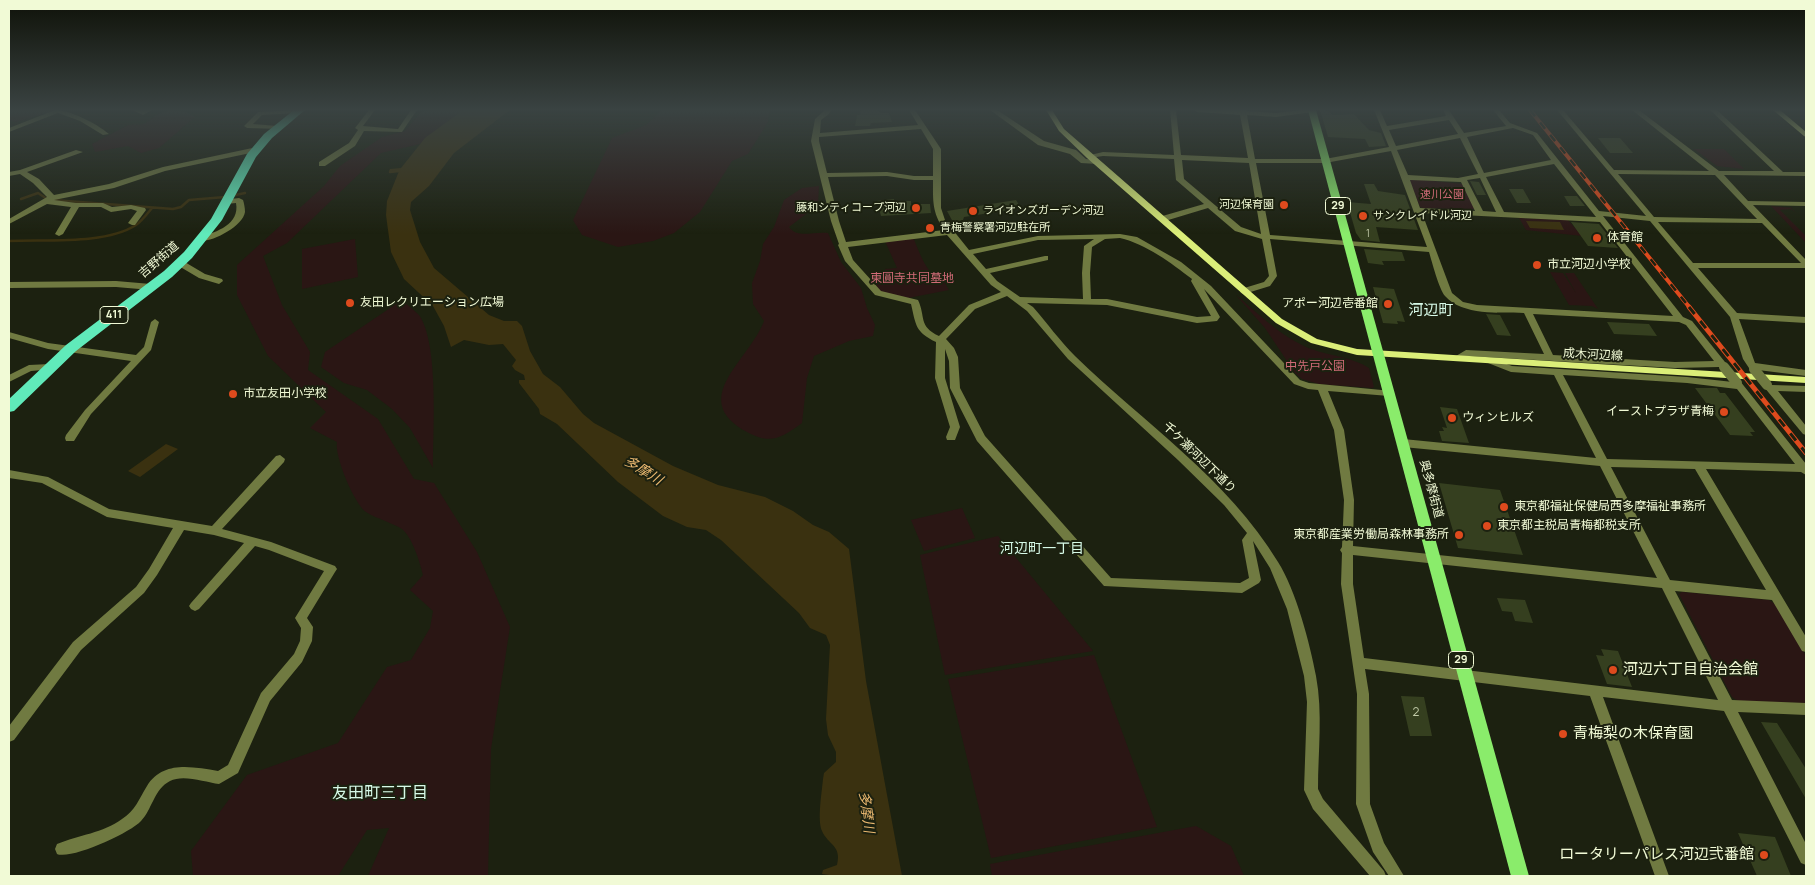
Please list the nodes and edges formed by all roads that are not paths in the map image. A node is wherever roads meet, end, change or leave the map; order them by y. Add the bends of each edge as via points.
1 (246, 151) edge
2 (256, 151) edge
3 (341, 151) edge
4 (817, 151) edge
5 (937, 151) edge
6 (1071, 151) edge
7 (1085, 151) edge
8 (1176, 151) edge
9 (1250, 151) edge
10 (1323, 151) edge
11 (1376, 151) edge
12 (1394, 151) edge
13 (1471, 151) edge
14 (1548, 151) edge
15 (1595, 151) edge
16 (1688, 151) edge
17 (1757, 151) edge
18 (79, 152) dead end
19 (1090, 156) junction
20 (1177, 158) junction
21 (1252, 161) junction
22 (1326, 161) junction
23 (1556, 161) junction
24 (1097, 162) junction
25 (322, 164) dead end
26 (21, 172) junction
27 (1613, 172) junction
28 (1717, 173) junction
29 (9, 174) edge
30 (1781, 174) junction
31 (1806, 174) edge
32 (823, 175) junction
33 (1482, 176) junction
34 (1405, 177) junction
35 (937, 178) junction
36 (1463, 179) junction
37 (50, 200) junction
38 (1747, 203) junction
39 (1806, 204) edge
40 (76, 205) junction
41 (1210, 205) junction
42 (1417, 210) junction
43 (1480, 214) junction
44 (1501, 215) junction
45 (1600, 217) junction
46 (1162, 219) junction
47 (1652, 219) junction
48 (1764, 221) junction
49 (9, 222) edge
50 (132, 224) dead end
51 (949, 232) junction
52 (59, 234) dead end
53 (1266, 236) junction
54 (1102, 237) junction
55 (1348, 243) junction
56 (842, 245) junction
57 (1432, 250) junction
58 (967, 253) junction
59 (1046, 258) dead end
60 (180, 263) junction
61 (1690, 265) junction
62 (1806, 265) edge
63 (984, 272) junction
64 (1192, 276) junction
65 (219, 282) dead end
66 (9, 285) edge
67 (151, 287) junction
68 (1244, 291) junction
69 (1007, 294) junction
70 (1019, 300) junction
71 (1087, 301) junction
72 (1527, 311) junction
73 (1734, 316) junction
74 (1680, 318) junction
75 (1806, 320) edge
76 (155, 322) dead end
77 (9, 335) edge
78 (941, 339) junction
79 (71, 348) junction
80 (1378, 354) junction
81 (1456, 358) junction
82 (1550, 358) junction
83 (139, 360) junction
84 (1492, 361) junction
85 (1723, 366) junction
86 (50, 367) junction
87 (1753, 368) junction
88 (1557, 372) junction
89 (1806, 373) edge
90 (9, 379) edge
91 (1806, 380) edge
92 (1738, 385) junction
93 (1769, 386) junction
94 (1322, 387) junction
95 (1806, 388) edge
96 (1389, 393) junction
97 (9, 408) edge
98 (1806, 432) edge
99 (951, 437) dead end
100 (70, 438) dead end
101 (1403, 443) junction
102 (280, 459) dead end
103 (1604, 463) junction
104 (1698, 465) junction
105 (1805, 470) edge
106 (9, 474) edge
107 (181, 524) junction
108 (214, 531) junction
109 (1253, 533) junction
110 (253, 541) junction
111 (1346, 550) junction
112 (1433, 559) junction
113 (1666, 584) junction
114 (1775, 596) junction
115 (195, 606) dead end
116 (1806, 647) edge
117 (1360, 663) junction
118 (1465, 674) junction
119 (1594, 691) junction
120 (1728, 705) junction
121 (1806, 709) edge
122 (9, 736) edge
123 (62, 849) dead end
124 (1806, 858) edge
125 (1379, 876) edge
126 (1397, 876) edge
127 (1520, 876) edge
128 (1662, 876) edge

1 - 37 street via 163,169 111,186
2 - 60 highway, 吉野街道 / 411 via 203,239
3 - 25 street
4 - 32 street
5 - 35 street, 千ケ瀬河辺下通り
6 - 24 street via 1084,161
7 - 19 street, 成木河辺線
8 - 20 street
9 - 21 street
10 - 22 main road, 奥多摩街道 / 29
11 - 22 street
12 - 34 street
13 - 33 street
14 - 23 street
15 - 27 street
16 - 28 street
17 - 30 street
18 - 26 street
19 - 20 street
19 - 24 street, 成木河辺線
20 - 21 street
20 - 41 street via 1180,180
21 - 22 street
21 - 53 street
22 - 55 main road, 奥多摩街道 / 29
23 - 33 street
23 - 45 street
24 - 46 street, 成木河辺線
26 - 29 street
26 - 37 street via 36,180
27 - 28 street
27 - 47 street
28 - 30 street
28 - 38 street
30 - 31 street
32 - 35 street via 887,174
32 - 56 street
33 - 36 street
33 - 44 street
34 - 36 street
34 - 42 street
35 - 51 street, 千ケ瀬河辺下通り via 937,208
36 - 43 street
37 - 40 street
37 - 49 street
38 - 39 street
38 - 48 street
40 - 50 street via 142,210
40 - 52 street
41 - 46 street
41 - 53 street via 1241,230
42 - 43 street
42 - 57 street
43 - 44 street
44 - 45 street
45 - 47 street
45 - 74 street
46 - 68 street, 成木河辺線
47 - 48 street
47 - 61 street
48 - 62 street
51 - 56 street
51 - 58 street, 千ケ瀬河辺下通り
53 - 55 street
53 - 68 street via 1272,278 1264,285
54 - 58 street via 1038,238
54 - 64 street via 1134,239
54 - 71 street via 1088,246
55 - 57 street
55 - 80 main road, 奥多摩街道 / 29
56 - 78 street via 849,261 873,290 884,296 914,302 921,328
57 - 72 street via 1448,294 1455,301 1472,308
58 - 63 street, 千ケ瀬河辺下通り
59 - 63 street
60 - 65 street
60 - 67 highway, 吉野街道 / 411
61 - 62 street
61 - 73 street
63 - 69 street, 千ケ瀬河辺下通り
64 - 71 street via 1214,319 1197,320
64 - 94 street via 1227,306 1292,378 1302,385
66 - 67 street via 116,284
67 - 79 highway, 吉野街道 / 411
68 - 80 street, 成木河辺線 via 1302,336 1340,349
69 - 70 street, 千ケ瀬河辺下通り
69 - 78 street via 972,307
70 - 71 street
70 - 109 street, 千ケ瀬河辺下通り via 1037,316 1071,357 1228,502
72 - 74 street
72 - 82 street
73 - 75 street
73 - 87 street
74 - 85 street via 1691,325
76 - 83 street via 148,348
77 - 79 street via 48,346
78 - 99 street via 940,378 954,427
78 - 109 street via 954,357 954,388 981,438 1108,583 1250,586 1255,580 1247,540
79 - 83 street
79 - 86 highway, 吉野街道 / 411
80 - 81 street, 成木河辺線
80 - 96 main road, 奥多摩街道 / 29
81 - 82 street via 1466,353
81 - 84 street, 成木河辺線
82 - 85 street
83 - 100 street via 88,412
84 - 88 street via 1511,369
84 - 91 street, 成木河辺線
85 - 92 street, bridge
86 - 90 street via 28,368
86 - 97 highway, 吉野街道 / 411
87 - 89 street
87 - 93 street, bridge
88 - 92 street
88 - 103 street
92 - 105 street
93 - 95 street
93 - 98 street
94 - 96 street
94 - 111 street via 1339,430 1349,500
96 - 101 main road, 奥多摩街道 / 29
101 - 103 street
101 - 112 main road, 奥多摩街道 / 29
102 - 108 street
103 - 104 street
103 - 113 street
104 - 105 street
104 - 114 street
106 - 107 street via 44,480 107,513
107 - 108 street
107 - 122 street via 140,590 77,646
108 - 110 street
109 - 125 street, 千ケ瀬河辺下通り via 1285,588 1299,628 1310,676 1313,702 1311,790 1318,804
110 - 115 street
110 - 123 street via 331,569 302,618 307,627 306,641 298,658 264,697 233,769 219,778 183,772 167,775 154,787 133,820 109,834
111 - 112 street
111 - 117 street via 1347,584
112 - 113 street
112 - 118 main road, 奥多摩街道 / 29
113 - 114 street
113 - 120 street
114 - 116 street
117 - 118 street
117 - 126 street via 1363,804 1378,847
118 - 119 street
118 - 127 main road, 奥多摩街道 / 29
119 - 120 street
119 - 128 street
120 - 121 street
120 - 124 street

